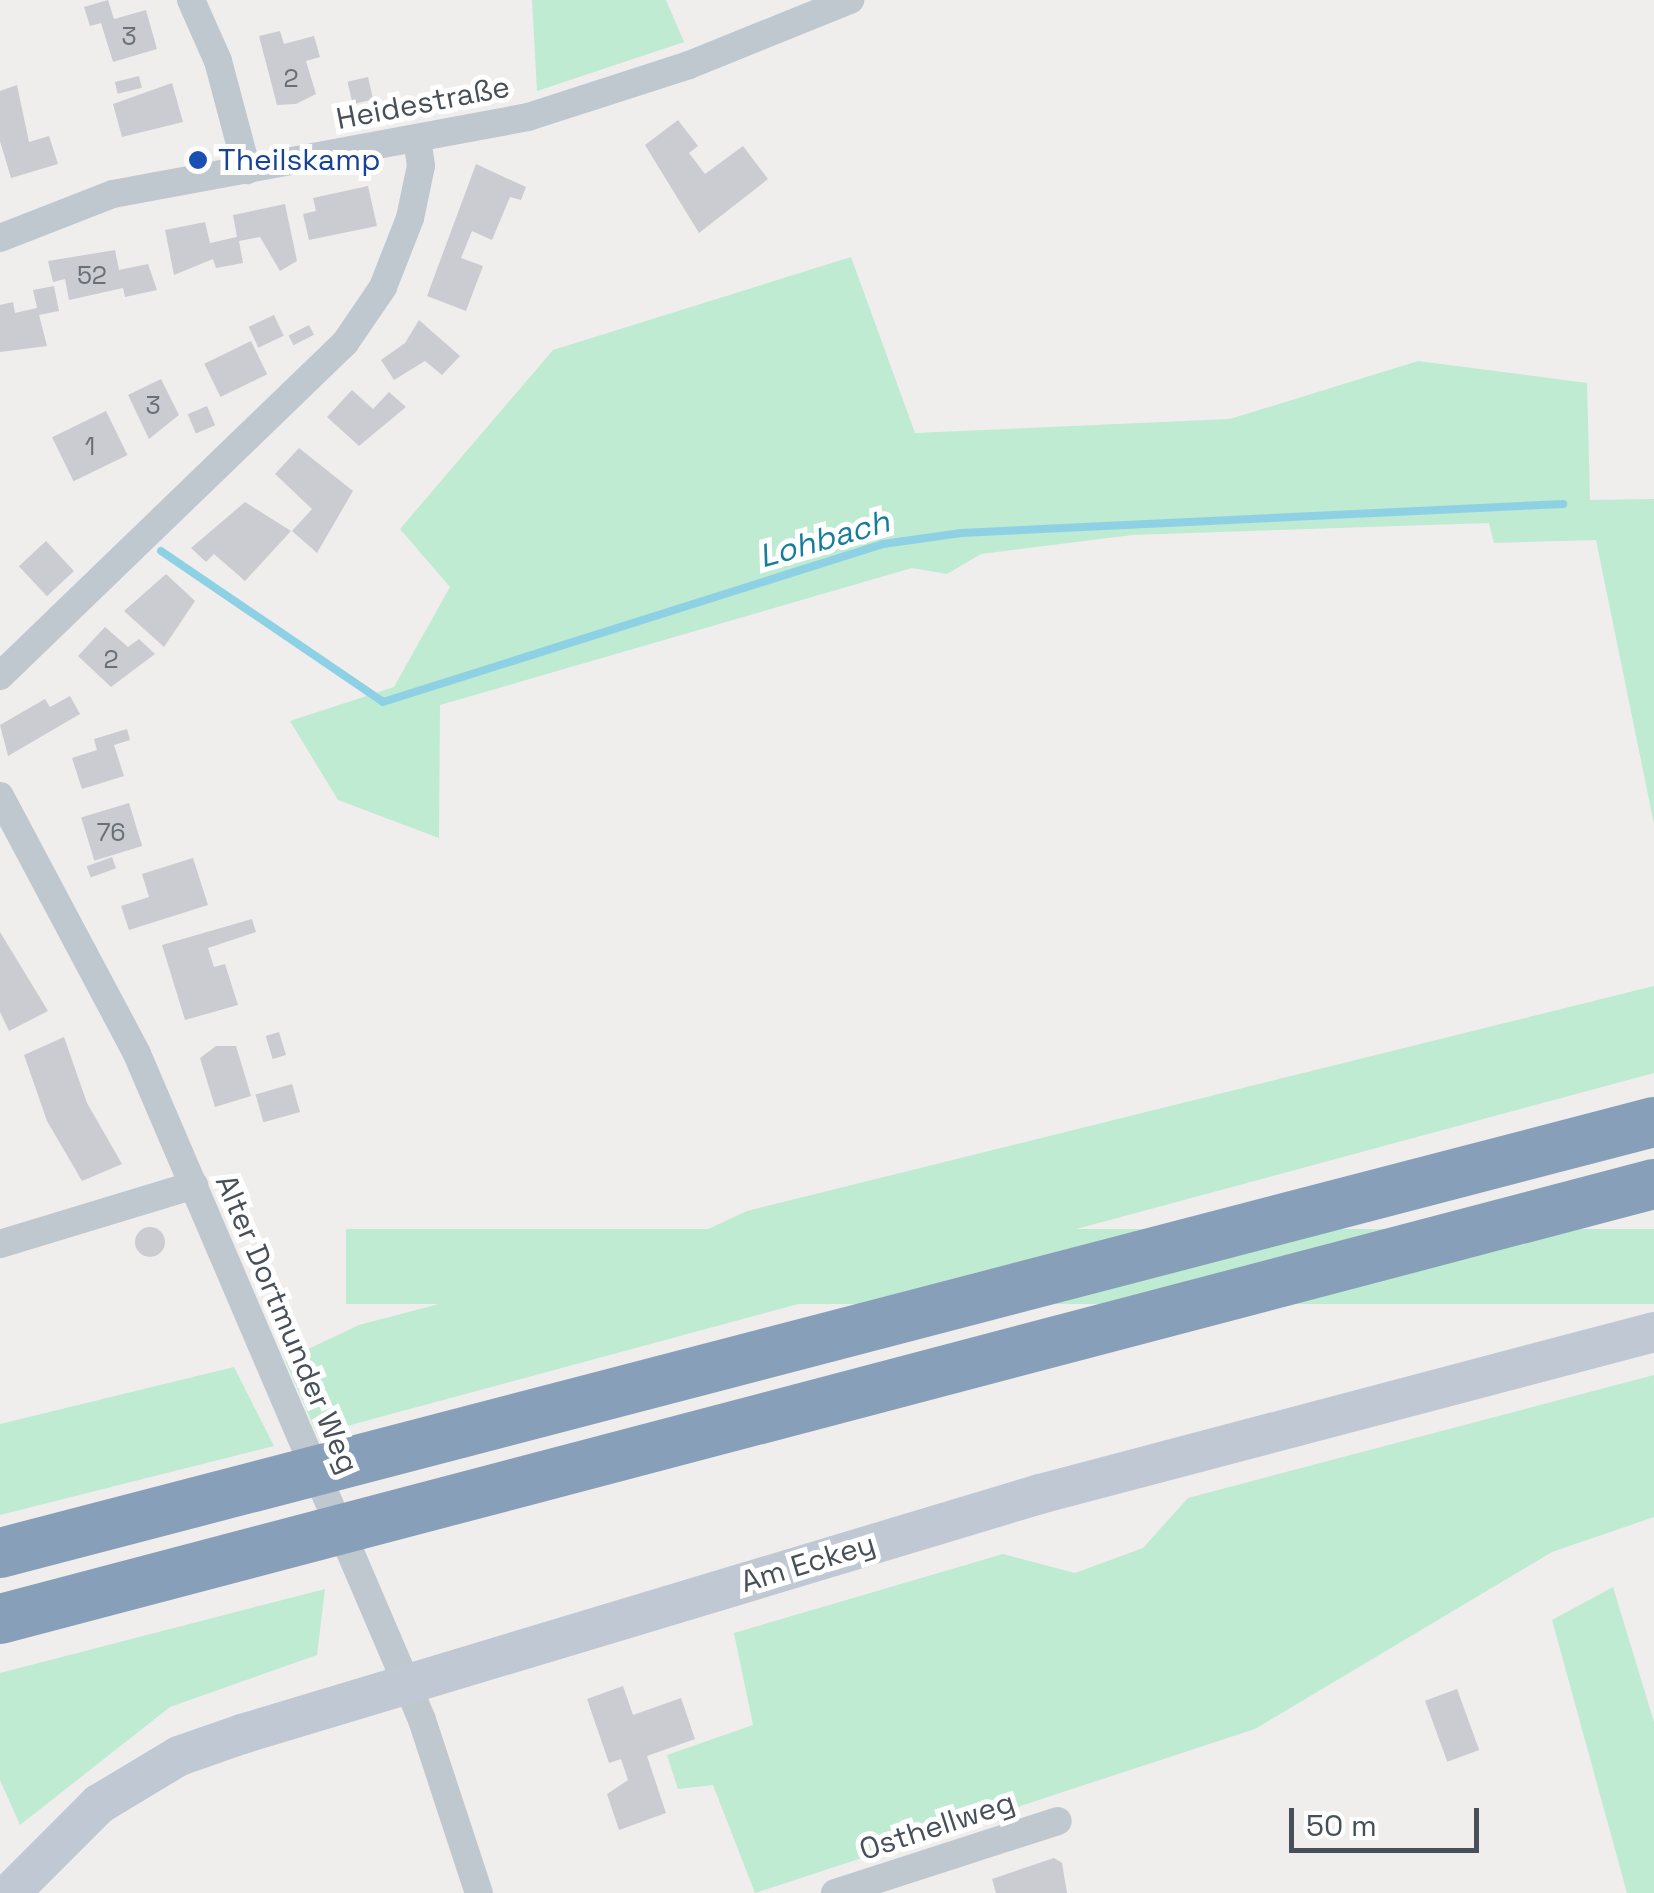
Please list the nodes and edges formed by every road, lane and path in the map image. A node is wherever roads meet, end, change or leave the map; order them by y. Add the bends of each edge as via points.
1 (191, 0) edge
2 (850, 0) edge
3 (416, 138) junction
4 (247, 170) junction
5 (0, 238) edge
6 (0, 676) edge
7 (0, 796) edge
8 (1654, 1122) edge
9 (1654, 1184) edge
10 (194, 1185) junction
11 (0, 1244) edge
12 (1654, 1332) edge
13 (0, 1552) edge
14 (0, 1619) edge
15 (402, 1681) junction
16 (1058, 1821) dead end
17 (10, 1893) edge
18 (479, 1893) edge
19 (836, 1893) edge

1 - 4 street via 218,61
2 - 3 street, Heidestraße via 690,65 528,117
3 - 4 street, Heidestraße
3 - 6 street via 421,166 410,218 383,287 345,343
4 - 5 street, Heidestraße via 113,194
7 - 10 street, Alter Dortmunder Weg via 110,995
8 - 13 highway
9 - 14 highway
10 - 11 street
10 - 15 street, Alter Dortmunder Weg
12 - 15 street, Am Eckey via 1040,1494
15 - 17 street, Am Eckey via 179,1756 99,1804
15 - 18 street, Alter Dortmunder Weg via 449,1791
16 - 19 street, Osthellweg

